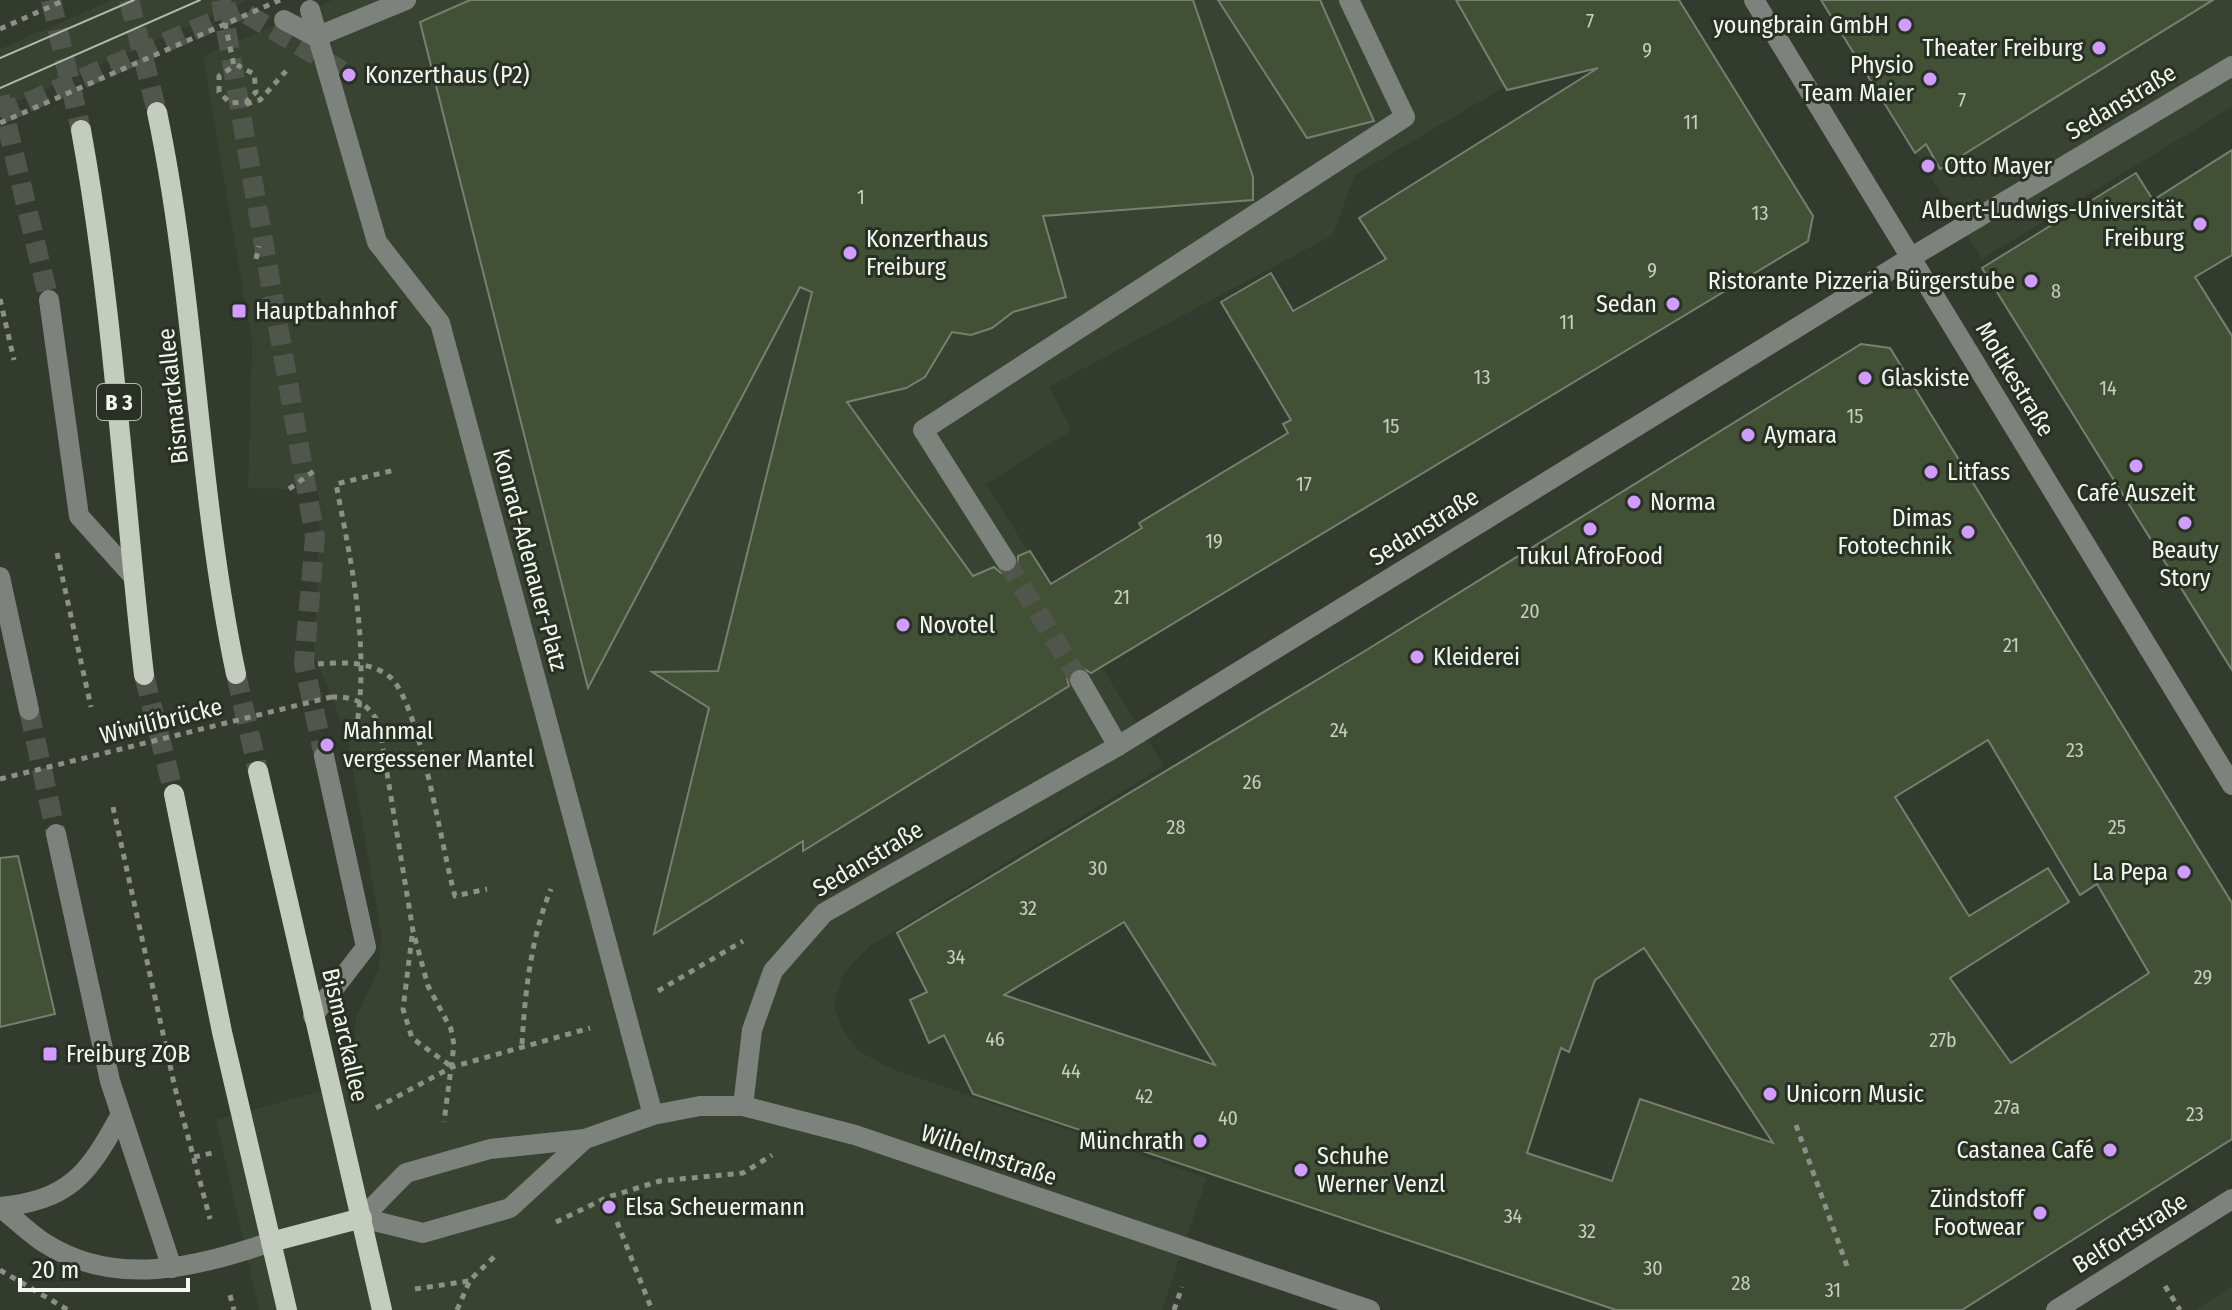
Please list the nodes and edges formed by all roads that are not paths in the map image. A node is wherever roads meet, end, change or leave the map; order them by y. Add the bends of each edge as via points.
1 (406, 0) edge
2 (1349, 0) edge
3 (1754, 0) edge
4 (282, 10) edge
5 (310, 10) dead end
6 (316, 37) junction
7 (2232, 66) edge
8 (157, 112) tunnel mouth
9 (81, 130) tunnel mouth
10 (1910, 258) junction
11 (49, 300) tunnel mouth
12 (1006, 561) tunnel mouth
13 (133, 576) junction
14 (0, 577) edge
15 (236, 674) tunnel mouth
16 (144, 675) tunnel mouth
17 (1080, 680) tunnel mouth
18 (29, 710) tunnel mouth
19 (1118, 746) junction
20 (324, 756) tunnel mouth
21 (258, 771) tunnel mouth
22 (2232, 785) edge
23 (174, 794) tunnel mouth
24 (56, 834) tunnel mouth
25 (313, 1016) junction
26 (743, 1106) junction
27 (653, 1115) junction
28 (120, 1116) junction
29 (585, 1139) junction
30 (2232, 1199) edge
31 (0, 1207) edge
32 (362, 1218) junction
33 (271, 1242) junction
34 (172, 1268) junction
35 (287, 1310) edge
36 (382, 1310) edge
37 (1370, 1310) edge
38 (2056, 1310) edge

1 - 6 street
2 - 12 street via 1405,117 923,430
3 - 10 street, Moltkestraße
4 - 6 street
5 - 6 street, Konrad-Adenauer-Platz
6 - 27 street, Konrad-Adenauer-Platz via 377,242 440,323
7 - 10 street, Sedanstraße
8 - 15 main road, Bismarckallee via 178,215 222,608
9 - 13 main road, B 3 via 120,409
10 - 19 street, Sedanstraße
10 - 22 street, Moltkestraße
11 - 13 street via 79,516
13 - 16 main road, B 3
14 - 18 street
17 - 19 street
19 - 26 street, Sedanstraße via 824,913 773,971 752,1030
20 - 25 street via 366,947
21 - 25 main road, Bismarckallee
23 - 33 main road
24 - 28 street
25 - 32 main road, Bismarckallee
26 - 27 street, Wilhelmstraße via 700,1106
26 - 37 street, Wilhelmstraße via 855,1135
27 - 29 street, Wilhelmstraße
28 - 31 street via 97,1159 75,1181 37,1203
28 - 34 street
29 - 32 street, Wilhelmstraße via 490,1149 406,1173
29 - 32 street, Wilhelmstraße via 510,1208 423,1233
30 - 38 street, Belfortstraße
31 - 34 street via 43,1242 78,1259 111,1269
32 - 33 main road
32 - 36 main road, Bismarckallee
33 - 34 street via 221,1260
33 - 35 main road

